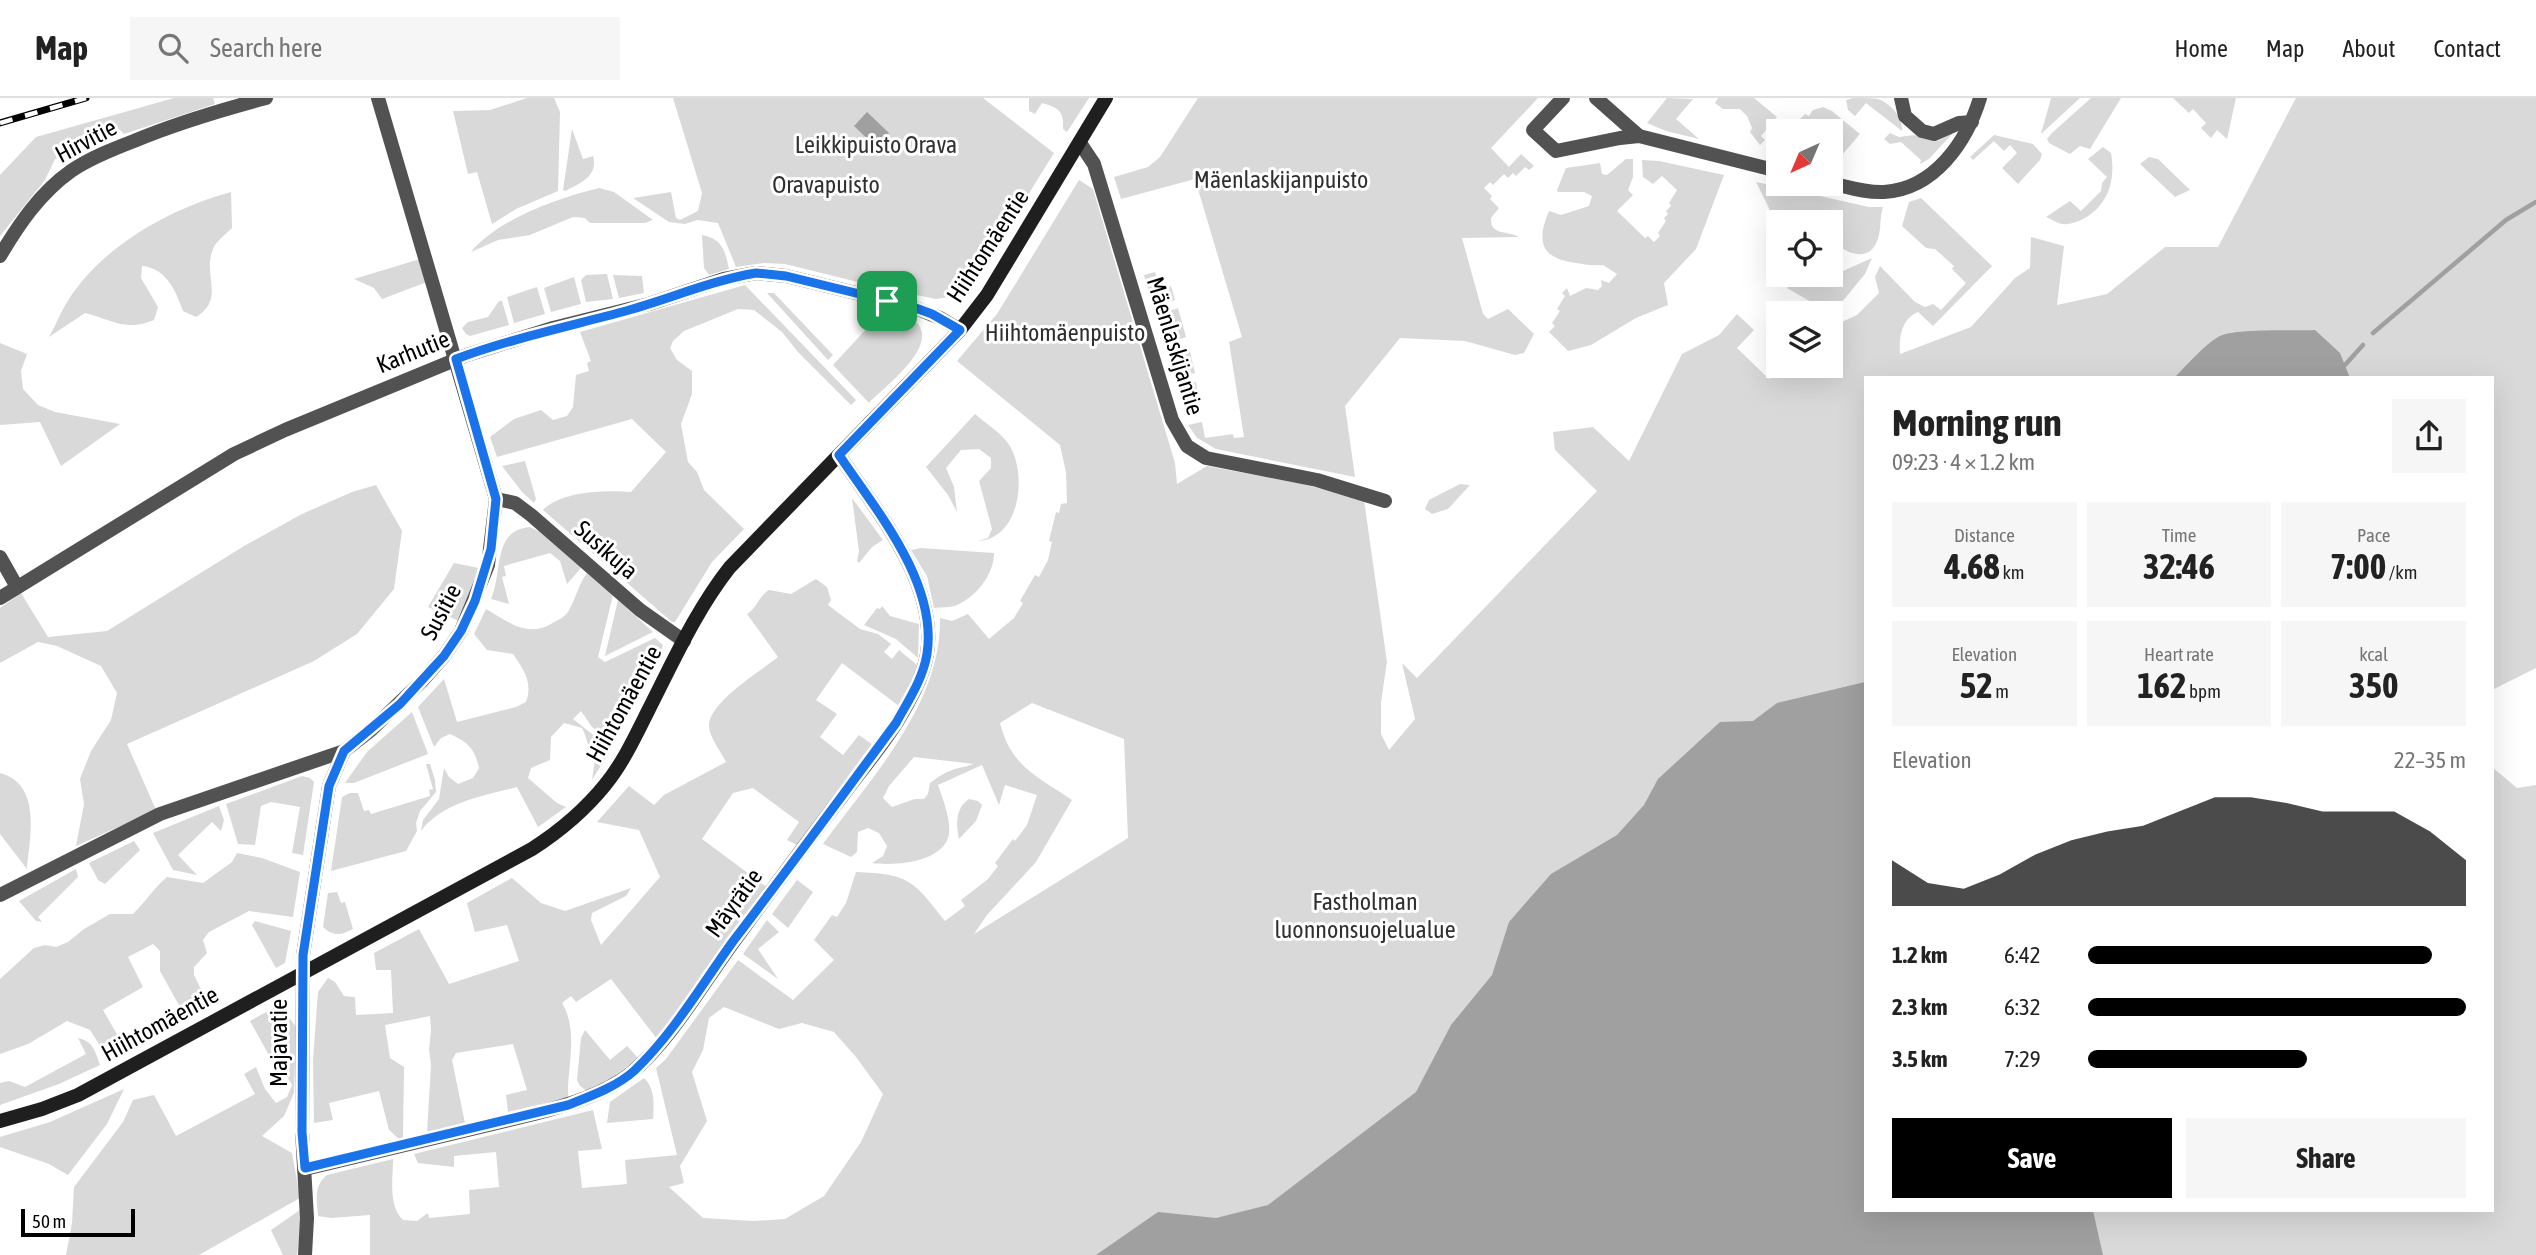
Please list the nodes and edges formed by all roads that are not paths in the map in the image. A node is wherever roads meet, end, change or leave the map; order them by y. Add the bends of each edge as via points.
1 (266, 98) edge
2 (378, 98) edge
3 (1106, 98) edge
4 (1563, 98) edge
5 (1596, 98) edge
6 (1901, 98) edge
7 (1980, 98) edge
8 (1972, 122) junction
9 (1639, 136) junction
10 (1080, 143) junction
11 (1766, 168) edge
12 (1843, 186) edge
13 (0, 256) edge
14 (960, 330) junction
15 (456, 359) junction
16 (839, 455) junction
17 (496, 499) junction
18 (1385, 502) dead end
19 (0, 557) edge
20 (17, 587) junction
21 (0, 598) edge
22 (684, 641) junction
23 (344, 751) junction
24 (0, 895) edge
25 (303, 972) junction
26 (0, 1121) edge
27 (305, 1168) junction
28 (305, 1255) edge

1 - 13 street, Hirvitie via 173,125 72,171 36,203
2 - 15 street, Susitie
3 - 10 street, Hiihtomäentie
4 - 9 street via 1533,130 1556,151
5 - 9 street
6 - 8 street via 1905,116 1922,131 1934,134
7 - 8 street
8 - 12 street via 1952,155 1914,183 1884,192
9 - 11 street
10 - 14 street, Hiihtomäentie via 987,295
10 - 18 street, Mäenlaskijantie via 1094,164 1172,420 1187,446 1206,458 1317,480
14 - 15 street, Karhutie via 913,307 756,273
14 - 16 street, Hiihtomäentie
15 - 17 street, Susitie
15 - 20 street, Karhutie via 234,454
16 - 22 street, Hiihtomäentie via 730,567
16 - 27 street, Mäyrätie via 915,577 926,614 927,653 921,676 896,723 689,1005 633,1072 602,1091 534,1114
17 - 22 street, Susikuja via 515,503 533,516 640,610
17 - 23 street, Susitie via 488,565 461,631 421,682
19 - 20 street
20 - 21 street, Karhutie
22 - 25 street, Hiihtomäentie via 625,756 571,821 532,849
23 - 24 street, Susitie via 160,814
23 - 25 street, Majavatie via 329,786
25 - 26 street, Hiihtomäentie via 78,1094
25 - 27 street, Majavatie
27 - 28 street, Majavatie

